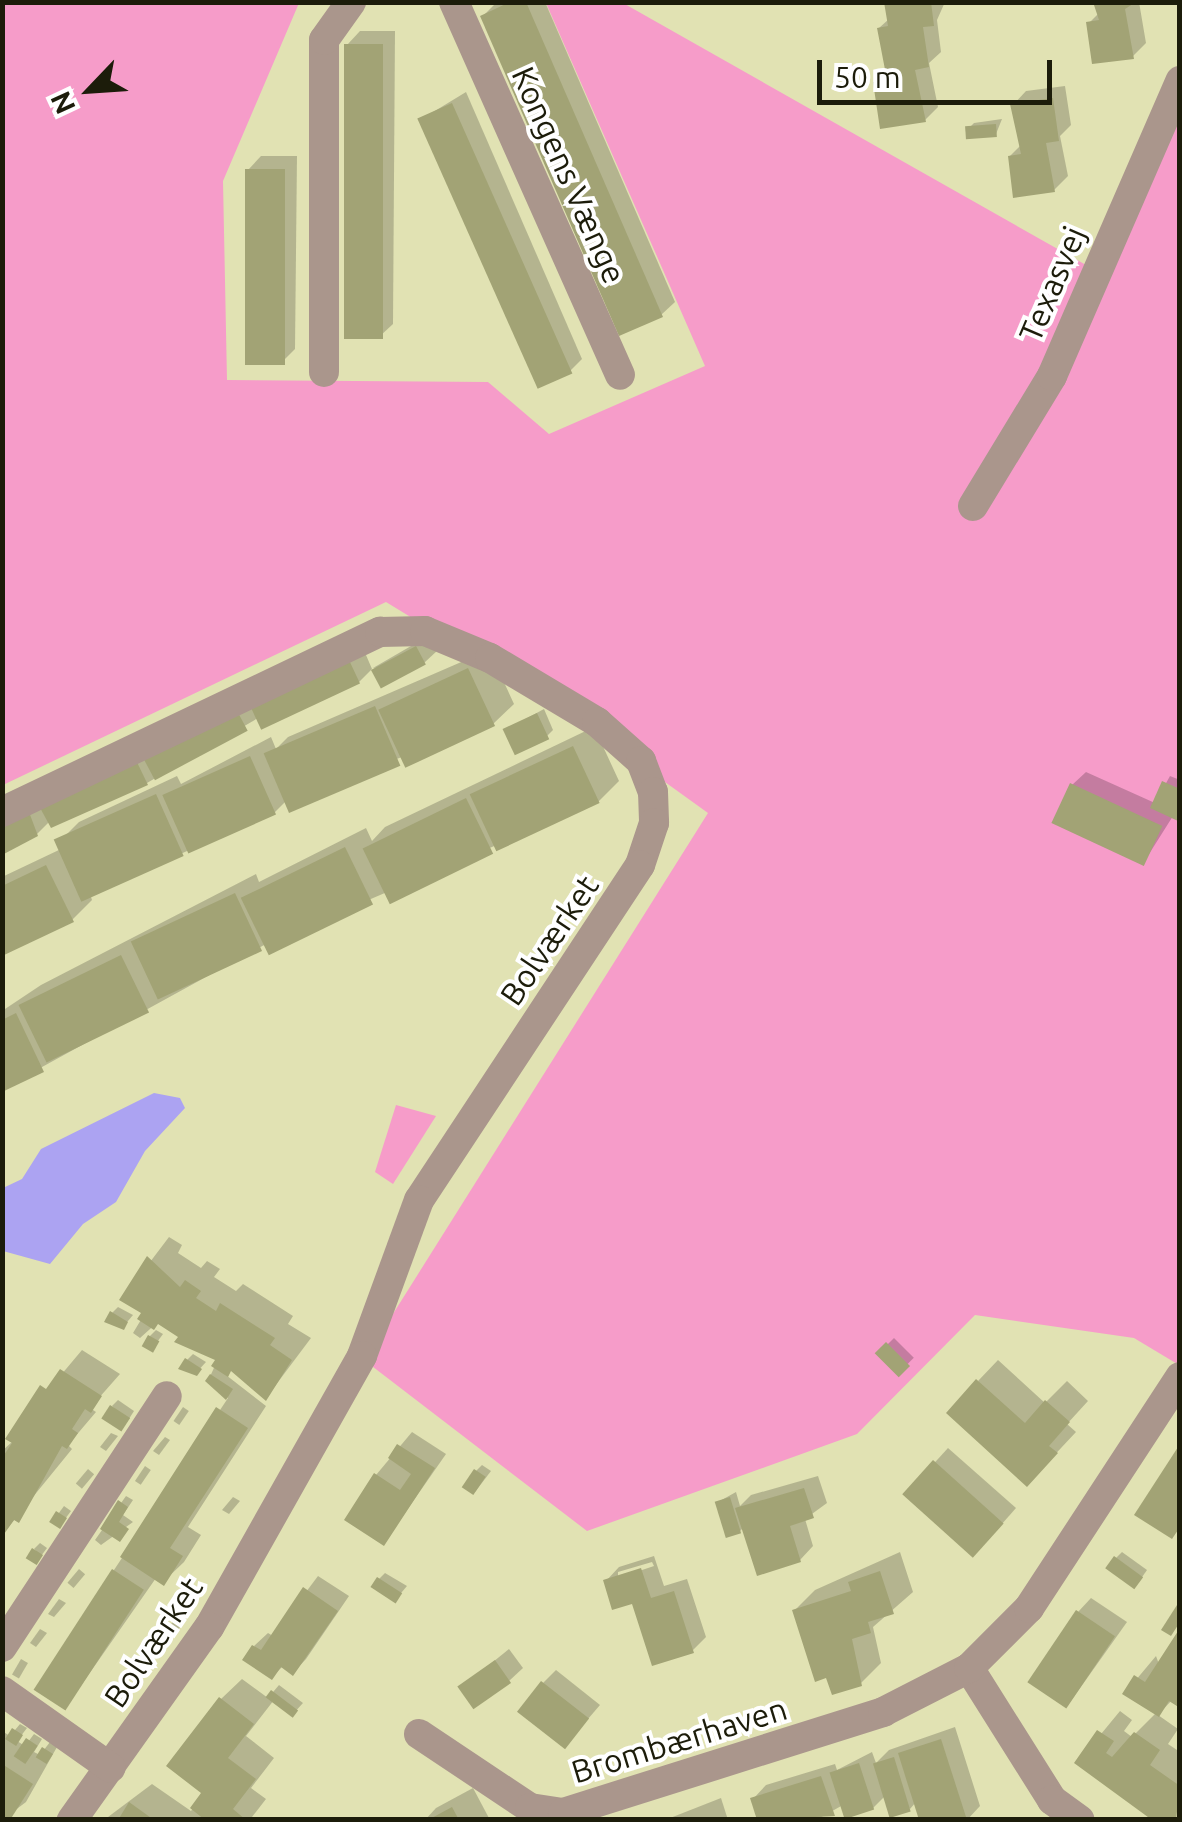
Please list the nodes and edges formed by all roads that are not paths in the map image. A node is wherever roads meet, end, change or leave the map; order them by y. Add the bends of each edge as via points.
1 (352, 2) edge
2 (454, 2) edge
3 (1180, 81) edge
4 (324, 372) dead end
5 (620, 375) dead end
6 (973, 506) dead end
7 (2, 812) edge
8 (1180, 1377) edge
9 (167, 1396) dead end
10 (2, 1647) edge
11 (969, 1668) junction
12 (2, 1691) edge
13 (419, 1734) dead end
14 (111, 1768) junction
15 (72, 1820) edge
16 (1080, 1820) edge

1 - 4 street via 324,40
2 - 5 street, Kongens Vænge
3 - 6 street, Texasvej via 1052,376
7 - 14 street, Bolværket via 380,632 425,631 490,658 597,722 641,761 652,792 654,822 640,865 419,1200 362,1356 209,1627
8 - 11 street, Brombærhaven via 1030,1608
9 - 10 street
11 - 13 street, Brombærhaven via 883,1712 564,1813 530,1808
11 - 16 street via 1052,1800
12 - 14 street
14 - 15 street, Bolværket

